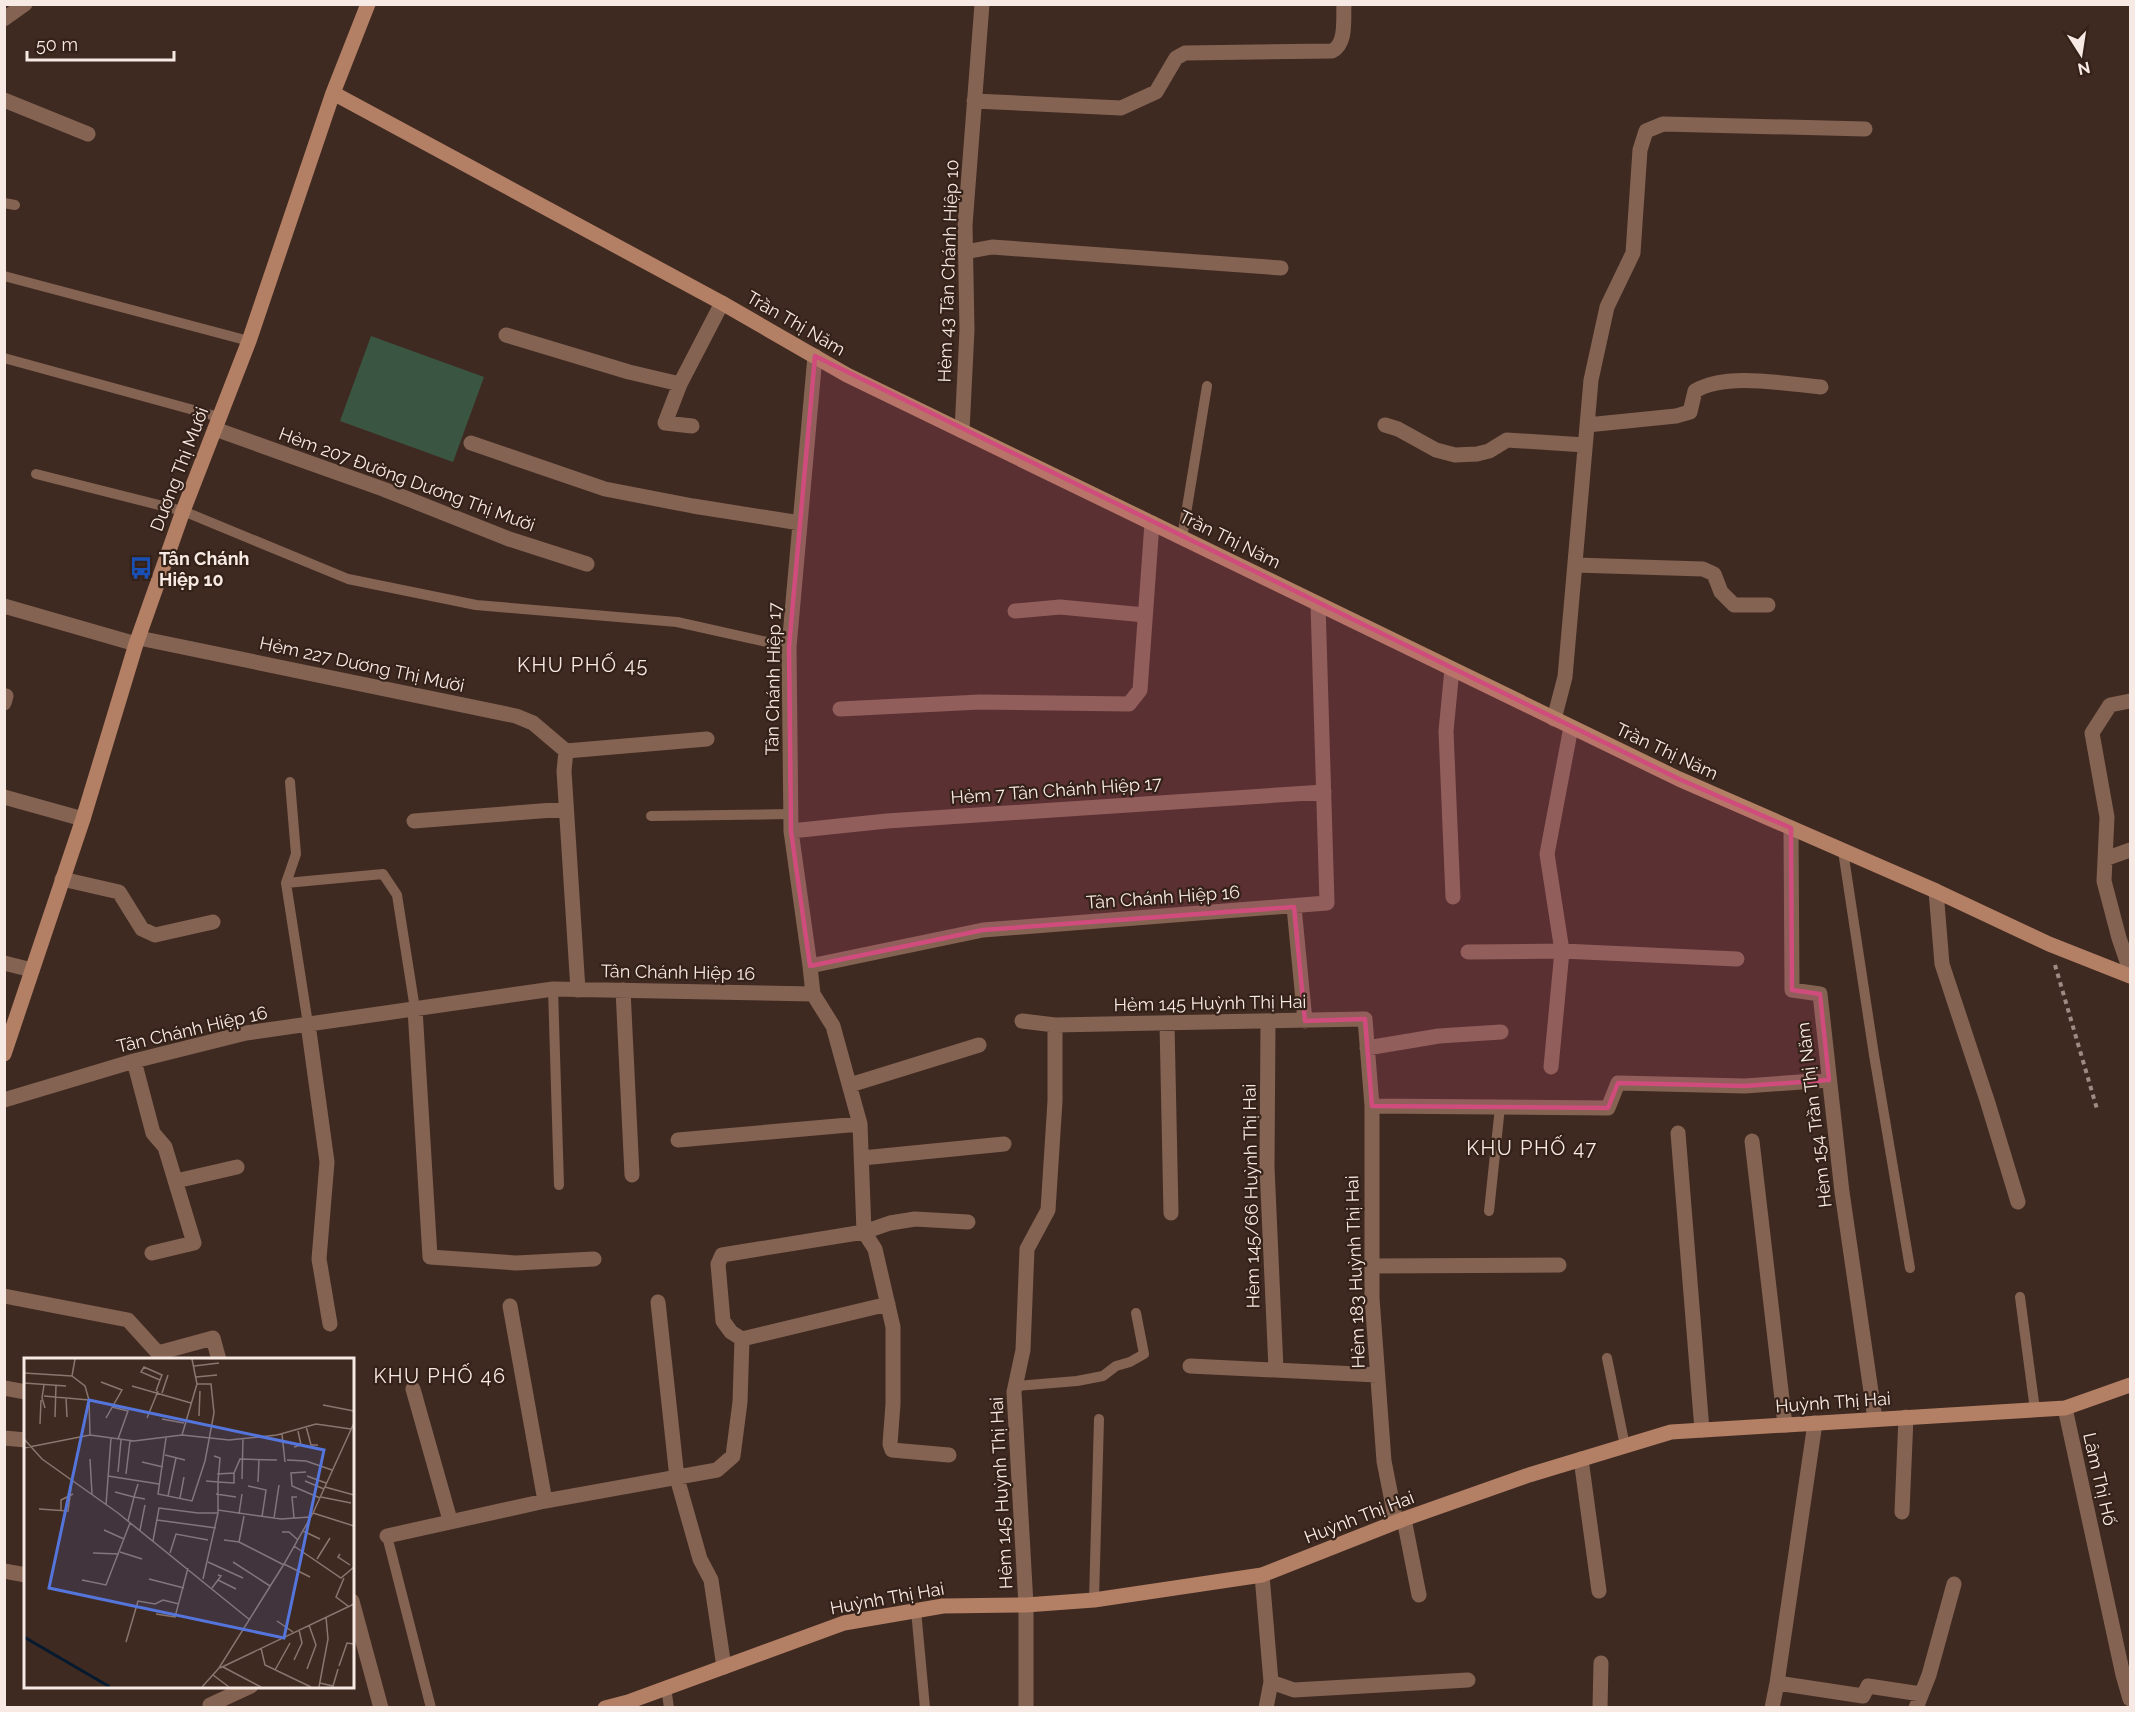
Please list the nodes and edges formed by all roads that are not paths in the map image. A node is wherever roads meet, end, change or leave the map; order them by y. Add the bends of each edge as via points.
1 (25, 4) edge
2 (368, 4) edge
3 (982, 4) edge
4 (1344, 4) edge
5 (4, 19) edge
6 (333, 93) junction
7 (4, 100) edge
8 (974, 101) junction
9 (1865, 129) dead end
10 (88, 134) dead end
11 (965, 252) junction
12 (1281, 268) dead end
13 (4, 276) edge
14 (722, 303) junction
15 (506, 335) dead end
16 (249, 341) junction
17 (814, 357) junction
18 (4, 358) edge
19 (680, 384) junction
20 (1207, 386) dead end
21 (1821, 387) dead end
22 (217, 423) junction
23 (1385, 425) dead end
24 (1587, 425) junction
25 (692, 426) dead end
26 (962, 431) junction
27 (471, 443) dead end
28 (1585, 445) junction
29 (36, 474) dead end
30 (183, 511) junction
31 (800, 523) junction
32 (1152, 523) junction
33 (1182, 538) junction
34 (587, 564) dead end
35 (1575, 565) junction
36 (1318, 604) junction
37 (1768, 605) dead end
38 (4, 606) edge
39 (1015, 610) dead end
40 (1145, 615) junction
41 (138, 641) junction
42 (789, 646) junction
43 (1452, 669) junction
44 (2130, 701) edge
45 (840, 710) dead end
46 (1554, 719) junction
47 (1571, 727) junction
48 (707, 739) dead end
49 (566, 751) junction
50 (290, 782) dead end
51 (1324, 792) junction
52 (4, 797) edge
53 (566, 810) junction
54 (791, 814) junction
55 (651, 816) dead end
56 (83, 819) junction
57 (414, 821) dead end
58 (1791, 828) junction
59 (791, 831) junction
60 (2130, 850) edge
61 (1843, 851) junction
62 (2105, 859) junction
63 (62, 879) junction
64 (286, 883) junction
65 (1936, 891) junction
66 (1453, 897) dead end
67 (1294, 907) junction
68 (213, 922) dead end
69 (1468, 951) dead end
70 (1562, 951) junction
71 (1737, 959) dead end
72 (4, 963) edge
73 (810, 966) junction
74 (32, 970) junction
75 (2130, 970) edge
76 (2130, 976) edge
77 (553, 989) junction
78 (578, 990) junction
79 (623, 990) junction
80 (813, 994) junction
81 (415, 1009) junction
82 (1365, 1019) joint
83 (1022, 1021) dead end
84 (1305, 1021) junction
85 (1268, 1022) junction
86 (1167, 1023) junction
87 (308, 1024) junction
88 (1055, 1025) junction
89 (1501, 1032) dead end
90 (979, 1045) dead end
91 (1367, 1048) junction
92 (4, 1054) edge
93 (134, 1061) junction
94 (1551, 1067) dead end
95 (1829, 1080) junction
96 (850, 1085) junction
97 (4, 1100) edge
98 (1372, 1106) junction
99 (1500, 1107) junction
100 (860, 1124) junction
101 (1678, 1133) dead end
102 (678, 1140) dead end
103 (1752, 1141) dead end
104 (1004, 1144) dead end
105 (862, 1158) junction
106 (237, 1167) dead end
107 (632, 1175) dead end
108 (176, 1181) junction
109 (559, 1185) dead end
110 (2018, 1202) dead end
111 (1490, 1211) dead end
112 (1171, 1213) dead end
113 (968, 1222) dead end
114 (864, 1232) junction
115 (152, 1253) dead end
116 (594, 1259) dead end
117 (1559, 1265) dead end
118 (1372, 1266) junction
119 (1910, 1268) dead end
120 (4, 1296) edge
121 (2020, 1297) dead end
122 (658, 1302) dead end
123 (888, 1304) junction
124 (510, 1306) dead end
125 (1136, 1313) dead end
126 (330, 1324) dead end
127 (742, 1339) junction
128 (219, 1358) edge
129 (1607, 1358) dead end
130 (1190, 1366) dead end
131 (1276, 1369) junction
132 (1377, 1375) junction
133 (1016, 1386) junction
134 (2130, 1386) edge
135 (4, 1388) edge
136 (413, 1389) dead end
137 (24, 1392) edge
138 (2065, 1408) junction
139 (2034, 1410) junction
140 (1906, 1417) junction
141 (1099, 1419) dead end
142 (1875, 1419) junction
143 (1815, 1423) junction
144 (1785, 1425) junction
145 (1702, 1430) junction
146 (4, 1438) edge
147 (24, 1440) edge
148 (1625, 1446) junction
149 (949, 1455) dead end
150 (1581, 1459) junction
151 (677, 1478) junction
152 (545, 1501) junction
153 (1902, 1512) dead end
154 (450, 1520) junction
155 (1400, 1521) junction
156 (387, 1536) joint
157 (4, 1571) edge
158 (24, 1575) edge
159 (1262, 1575) junction
160 (1954, 1584) dead end
161 (1599, 1592) dead end
162 (1419, 1595) dead end
163 (1094, 1600) junction
164 (1026, 1605) junction
165 (354, 1608) edge
166 (916, 1610) junction
167 (1601, 1663) dead end
168 (724, 1666) junction
169 (1468, 1680) dead end
170 (1271, 1682) junction
171 (1777, 1683) junction
172 (247, 1688) edge
173 (666, 1688) junction
174 (2130, 1699) edge
175 (1918, 1701) edge
176 (211, 1707) edge
177 (381, 1707) edge
178 (431, 1707) edge
179 (605, 1707) edge
180 (669, 1707) edge
181 (925, 1707) edge
182 (1026, 1707) edge
183 (1266, 1707) edge
184 (1600, 1707) edge
185 (1772, 1707) edge

1 - 5 street
2 - 6 street, Dương Thị Mười
3 - 8 street, Hẻm 43 Tân Chánh Hiệp 10
4 - 8 street via 1342,42 1332,51 1185,53 1176,58 1156,92 1121,108
6 - 14 street, Trần Thị Năm
6 - 16 street, Dương Thị Mười
7 - 10 street
8 - 11 street, Hẻm 43 Tân Chánh Hiệp 10
9 - 24 street via 1663,124 1646,131 1640,150 1634,253 1607,307 1591,380
11 - 12 street via 992,247
11 - 26 street, Hẻm 43 Tân Chánh Hiệp 10 via 967,330
13 - 16 lane
14 - 17 street, Trần Thị Năm
14 - 19 street
15 - 19 street
16 - 22 street, Dương Thị Mười
17 - 26 street, Trần Thị Năm
17 - 31 street, Tân Chánh Hiệp 17
18 - 22 lane
19 - 25 street via 665,423
20 - 33 lane
21 - 24 street via 1742,380 1705,385 1695,391 1690,412
22 - 30 street, Dương Thị Mười
22 - 34 street, Hẻm 207 Đường Dương Thị Mười via 509,539
23 - 28 street via 1455,455 1489,451 1507,440
24 - 28 street
26 - 32 street, Trần Thị Năm
27 - 31 street via 605,489
28 - 35 street
29 - 30 lane
30 - 41 street, Dương Thị Mười
30 - 42 lane via 348,579 476,605 677,622
31 - 42 street, Tân Chánh Hiệp 17
32 - 33 street, Trần Thị Năm
32 - 40 street
33 - 36 street, Trần Thị Năm
35 - 37 street via 1703,569 1714,574 1721,592 1734,605
35 - 46 street via 1565,677
36 - 43 street, Trần Thị Năm
36 - 51 street
38 - 41 street, Hẻm 227 Dương Thị Mười
39 - 40 street via 1060,607
40 - 45 street via 1140,690 1129,704 980,702
41 - 49 street, Hẻm 227 Dương Thị Mười via 516,717 533,723
41 - 56 street, Dương Thị Mười
42 - 54 street, Tân Chánh Hiệp 17
43 - 46 street, Trần Thị Năm
43 - 66 street via 1446,731
44 - 62 street via 2110,705 2092,733 2107,817
46 - 47 street, Trần Thị Năm
47 - 58 street, Trần Thị Năm
47 - 70 street via 1547,854
48 - 49 street
49 - 53 street
50 - 64 lane via 296,854
51 - 59 street, Hẻm 7 Tân Chánh Hiệp 17 via 899,820
51 - 67 street, Tân Chánh Hiệp 16 via 1327,903
52 - 56 street
53 - 57 street
53 - 78 street
54 - 55 lane
54 - 59 street, Tân Chánh Hiệp 17
56 - 63 street, Dương Thị Mười
58 - 61 street, Trần Thị Năm
58 - 95 street, Hẻm 154 Trần Thị Năm via 1792,990 1820,994
59 - 73 street, Tân Chánh Hiệp 17
60 - 62 street
61 - 65 street, Trần Thị Năm
61 - 119 lane
62 - 75 street via 2104,881
63 - 68 street via 119,892 142,929 155,935
63 - 74 street, Dương Thị Mười
64 - 81 lane via 383,874 397,895
64 - 87 lane
65 - 76 street, Trần Thị Năm via 2049,944
65 - 110 street via 1942,964
67 - 73 street, Tân Chánh Hiệp 16 via 983,930
67 - 84 street
69 - 70 street
70 - 71 street
70 - 94 street
72 - 74 street
73 - 80 street
74 - 92 street, Dương Thị Mười
77 - 78 street, Tân Chánh Hiệp 16
77 - 81 street, Tân Chánh Hiệp 16
77 - 109 lane
78 - 79 street, Tân Chánh Hiệp 16
79 - 80 street, Tân Chánh Hiệp 16
79 - 107 street
80 - 96 street via 833,1026
81 - 87 street, Tân Chánh Hiệp 16
81 - 116 street via 430,1257 516,1263
82 - 84 street, Hẻm 145 Huỳnh Thị Hai
82 - 91 street, Hẻm 183 Huỳnh Thị Hai
83 - 88 street, Hẻm 145 Huỳnh Thị Hai
84 - 85 street, Hẻm 145 Huỳnh Thị Hai
85 - 86 street, Hẻm 145 Huỳnh Thị Hai
85 - 131 street, Hẻm 145/66 Huỳnh Thị Hai via 1267,1167
86 - 88 street, Hẻm 145 Huỳnh Thị Hai
86 - 112 street
87 - 93 street, Tân Chánh Hiệp 16 via 246,1033
87 - 126 street via 327,1162 319,1259
88 - 133 street, Hẻm 145 Huỳnh Thị Hai via 1048,1210 1027,1250 1023,1350
89 - 91 street via 1440,1036
90 - 96 street
91 - 98 street, Hẻm 183 Huỳnh Thị Hai
93 - 97 street, Tân Chánh Hiệp 16
93 - 108 street via 153,1133 165,1146
95 - 99 street via 1745,1086 1618,1083 1608,1108
95 - 142 street, Hẻm 154 Trần Thị Năm
96 - 100 street
98 - 99 street
98 - 118 street, Hẻm 183 Huỳnh Thị Hai
99 - 111 lane
100 - 102 street
100 - 105 street
101 - 145 street
103 - 144 street
104 - 105 street
105 - 114 street
106 - 108 street
108 - 115 street via 194,1243
113 - 114 street via 915,1219
114 - 123 street via 875,1249
114 - 127 street via 722,1256 718,1264 723,1321
117 - 118 street
118 - 132 street, Hẻm 183 Huỳnh Thị Hai
120 - 128 street via 128,1320 158,1353 213,1338
121 - 139 lane
122 - 151 street
123 - 127 street
123 - 149 street via 893,1327 892,1450
124 - 152 street
125 - 133 lane via 1144,1354 1103,1376
127 - 151 street via 733,1456 717,1470
129 - 148 lane
130 - 131 street
131 - 132 street
132 - 155 street, Hẻm 183 Huỳnh Thị Hai via 1384,1461
133 - 164 street, Hẻm 145 Huỳnh Thị Hai
134 - 138 street, Huỳnh Thị Hai
135 - 137 street
136 - 154 street
138 - 139 street, Huỳnh Thị Hai
138 - 174 street, Lâm Thị Hố
139 - 140 street, Huỳnh Thị Hai
140 - 142 street, Huỳnh Thị Hai
140 - 153 street
141 - 163 lane
142 - 143 street, Huỳnh Thị Hai
143 - 144 street, Huỳnh Thị Hai
143 - 171 street
144 - 145 street, Huỳnh Thị Hai
145 - 148 street, Huỳnh Thị Hai via 1671,1432
146 - 147 street
148 - 150 street, Huỳnh Thị Hai
150 - 155 street, Huỳnh Thị Hai
150 - 161 street
151 - 152 street
151 - 168 street via 700,1559 711,1580
152 - 154 street
154 - 156 street
155 - 159 street, Huỳnh Thị Hai
155 - 162 street, Hẻm 183 Huỳnh Thị Hai
156 - 178 lane
157 - 158 street
159 - 163 street, Huỳnh Thị Hai
159 - 170 street
160 - 175 street
163 - 164 street, Huỳnh Thị Hai
164 - 166 street, Huỳnh Thị Hai via 943,1605
164 - 182 street, Hẻm 145 Huỳnh Thị Hai
165 - 177 street
166 - 168 street, Huỳnh Thị Hai via 844,1623
166 - 181 lane
167 - 184 street
168 - 173 street, Huỳnh Thị Hai
169 - 170 street via 1294,1690
170 - 183 street
171 - 175 street via 1863,1696 1868,1686
171 - 185 street
172 - 176 street
173 - 179 street, Huỳnh Thị Hai
173 - 180 lane

